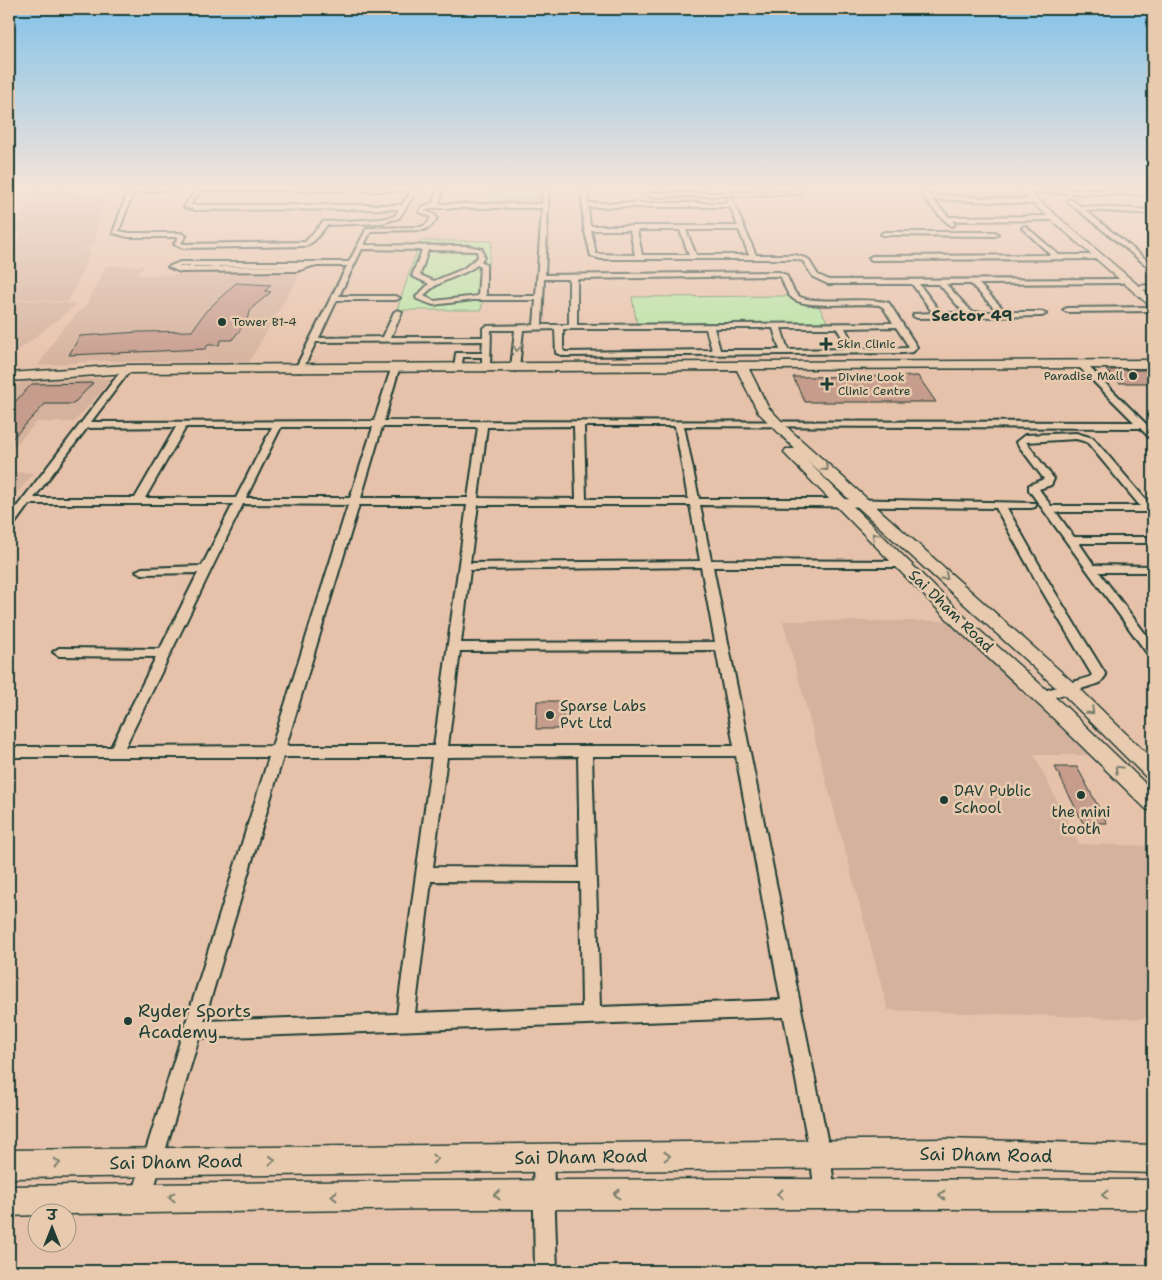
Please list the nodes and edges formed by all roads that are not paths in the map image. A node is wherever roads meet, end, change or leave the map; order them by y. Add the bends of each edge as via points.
1 (360, 247) edge
2 (426, 247) edge
3 (439, 248) edge
4 (543, 248) edge
5 (591, 248) edge
6 (637, 248) edge
7 (690, 248) edge
8 (750, 248) edge
9 (1046, 248) edge
10 (1088, 248) edge
11 (1127, 248) edge
12 (1137, 256) junction
13 (1153, 256) edge
14 (639, 257) junction
15 (1099, 257) junction
16 (694, 258) junction
17 (754, 258) junction
18 (872, 258) dead end
19 (1057, 258) junction
20 (477, 262) junction
21 (309, 264) junction
22 (351, 264) junction
23 (1152, 270) edge
24 (573, 276) junction
25 (542, 277) junction
26 (1121, 281) dead end
27 (914, 282) junction
28 (941, 282) junction
29 (972, 282) junction
30 (435, 284) junction
31 (1136, 289) junction
32 (1153, 289) edge
33 (334, 298) junction
34 (396, 298) dead end
35 (482, 298) junction
36 (540, 298) junction
37 (1153, 303) edge
38 (1067, 310) dead end
39 (1153, 310) edge
40 (398, 312) dead end
41 (1003, 314) junction
42 (1042, 314) dead end
43 (970, 315) junction
44 (917, 316) dead end
45 (938, 316) junction
46 (898, 325) junction
47 (710, 326) junction
48 (776, 326) junction
49 (840, 326) junction
50 (520, 327) junction
51 (538, 327) junction
52 (559, 327) junction
53 (573, 327) junction
54 (487, 339) junction
55 (312, 340) junction
56 (386, 340) junction
57 (786, 352) junction
58 (854, 352) junction
59 (716, 353) junction
60 (486, 355) junction
61 (1081, 364) junction
62 (1153, 364) edge
63 (741, 366) junction
64 (395, 368) junction
65 (458, 368) junction
66 (486, 368) junction
67 (515, 368) junction
68 (127, 369) junction
69 (299, 369) junction
70 (9, 377) edge
71 (768, 418) junction
72 (483, 423) junction
73 (579, 423) junction
74 (679, 423) junction
75 (183, 424) junction
76 (278, 424) junction
77 (378, 424) junction
78 (85, 425) junction
79 (1142, 425) junction
80 (1153, 436) edge
81 (26, 501) junction
82 (138, 501) junction
83 (240, 501) junction
84 (354, 501) junction
85 (473, 501) junction
86 (581, 502) junction
87 (694, 502) junction
88 (840, 502) junction
89 (863, 502) junction
90 (1000, 505) junction
91 (1030, 505) dead end
92 (1048, 510) junction
93 (9, 524) edge
94 (1069, 540) junction
95 (1153, 540) edge
96 (706, 563) junction
97 (904, 564) junction
98 (464, 567) junction
99 (1090, 568) junction
100 (206, 569) junction
101 (1153, 569) edge
102 (142, 571) dead end
103 (722, 646) junction
104 (454, 647) junction
105 (59, 652) dead end
106 (164, 653) junction
107 (1153, 653) edge
108 (1069, 689) junction
109 (1042, 696) junction
110 (278, 751) junction
111 (441, 751) junction
112 (584, 751) junction
113 (742, 751) junction
114 (9, 752) edge
115 (115, 752) junction
116 (1153, 772) edge
117 (1153, 803) edge
118 (425, 874) junction
119 (587, 875) junction
120 (792, 1008) junction
121 (590, 1015) junction
122 (405, 1022) junction
123 (193, 1030) junction
124 (820, 1154) junction
125 (543, 1157) junction
126 (1153, 1159) edge
127 (152, 1162) junction
128 (9, 1164) edge
129 (545, 1194) junction
130 (825, 1194) junction
131 (1153, 1195) edge
132 (141, 1198) junction
133 (9, 1201) edge
134 (546, 1271) edge

1 - 22 street
2 - 30 street via 416,276
3 - 20 street via 480,250 481,257
4 - 25 street
5 - 14 street via 593,255 601,257
6 - 14 street
7 - 16 street
8 - 17 street
9 - 19 street
10 - 15 street
11 - 12 street
12 - 13 street
12 - 23 street
14 - 16 street
15 - 19 street
15 - 31 street
16 - 17 street
17 - 27 street via 802,258 815,276 828,282
18 - 19 street
20 - 30 street via 473,268
20 - 35 street via 483,264
21 - 21 street via 297,269 180,270 171,267 180,264
21 - 22 street
22 - 33 street
24 - 25 street
24 - 46 street via 779,274 784,276 797,299 880,303 886,306
24 - 53 street
25 - 36 street
26 - 29 street
27 - 28 street
27 - 45 street
28 - 29 street
28 - 43 street
29 - 41 street
30 - 35 street via 425,288 420,297 433,303
31 - 32 street
31 - 37 street
33 - 34 street
33 - 55 street
35 - 36 street
36 - 51 street
38 - 39 street
40 - 56 street
41 - 42 street
41 - 43 street
43 - 45 street
44 - 45 street
46 - 49 street
46 - 58 street via 912,347 910,350
47 - 48 street
47 - 53 street
47 - 59 street
48 - 49 street
48 - 57 street
49 - 58 street
50 - 51 street
50 - 54 street via 487,328
50 -> 67 street
51 - 52 street
52 - 53 street
52 - 59 street via 559,350 565,354
54 - 56 street
54 - 60 street
55 - 56 street
55 - 69 street
57 - 58 street
57 - 59 street
60 - 65 street via 459,355
60 - 66 street
61 - 62 street
61 - 63 street
61 - 79 street
63 - 67 street
63 - 71 street, Sai Dham Road
64 - 65 street
64 - 69 street
64 - 77 street
65 - 66 street
66 - 67 street
68 - 69 street
68 - 70 street
68 - 78 street
71 - 74 street
71 - 79 street
71 - 88 street, Sai Dham Road via 803,465
71 -> 89 street, Sai Dham Road
72 - 73 street
72 - 77 street
72 - 85 street
73 - 74 street
73 - 86 street
74 - 87 street
75 - 76 street
75 - 78 street
75 - 82 street
76 - 77 street
76 - 83 street
77 - 84 street
78 - 81 street
79 - 80 street
81 - 82 street
81 - 93 street
82 - 83 street
83 - 84 street
83 - 100 street
84 - 85 street
84 - 110 street
85 - 86 street
85 - 98 street
86 - 87 street
87 - 88 street
87 - 96 street
88 - 89 street
97 -> 88 street, Sai Dham Road
89 - 90 street
89 -> 108 street, Sai Dham Road
90 - 91 street
90 - 108 street via 1100,675
92 - 92 street via 1033,487 1047,484 1049,479 1021,445 1026,438 1076,436 1090,440 1149,509
92 - 94 street
94 - 95 street
94 - 99 street
96 - 97 street
96 - 98 street
96 - 103 street
97 - 109 street, Sai Dham Road via 964,626
98 - 104 street
99 - 101 street
99 - 107 street
100 - 102 street
100 - 106 street
103 - 104 street
103 - 113 street
104 - 111 street
105 - 106 street
106 - 115 street
108 - 109 street
108 -> 116 street, Sai Dham Road
117 -> 109 street, Sai Dham Road
110 - 111 street
110 - 115 street
110 - 123 street
111 - 112 street
111 - 118 street
112 - 113 street
112 - 119 street
113 - 120 street
114 - 115 street
118 - 119 street
118 - 122 street
119 - 121 street
120 - 121 street
120 - 124 street
121 - 122 street
122 - 123 street
123 - 127 street
125 -> 124 street, Sai Dham Road
124 - 126 street, Sai Dham Road via 945,1153
124 - 130 street
127 -> 125 street, Sai Dham Road
125 - 129 street
128 -> 127 street, Sai Dham Road
127 - 132 street
130 -> 129 street
129 -> 132 street
129 - 134 street
131 -> 130 street
132 - 133 street

